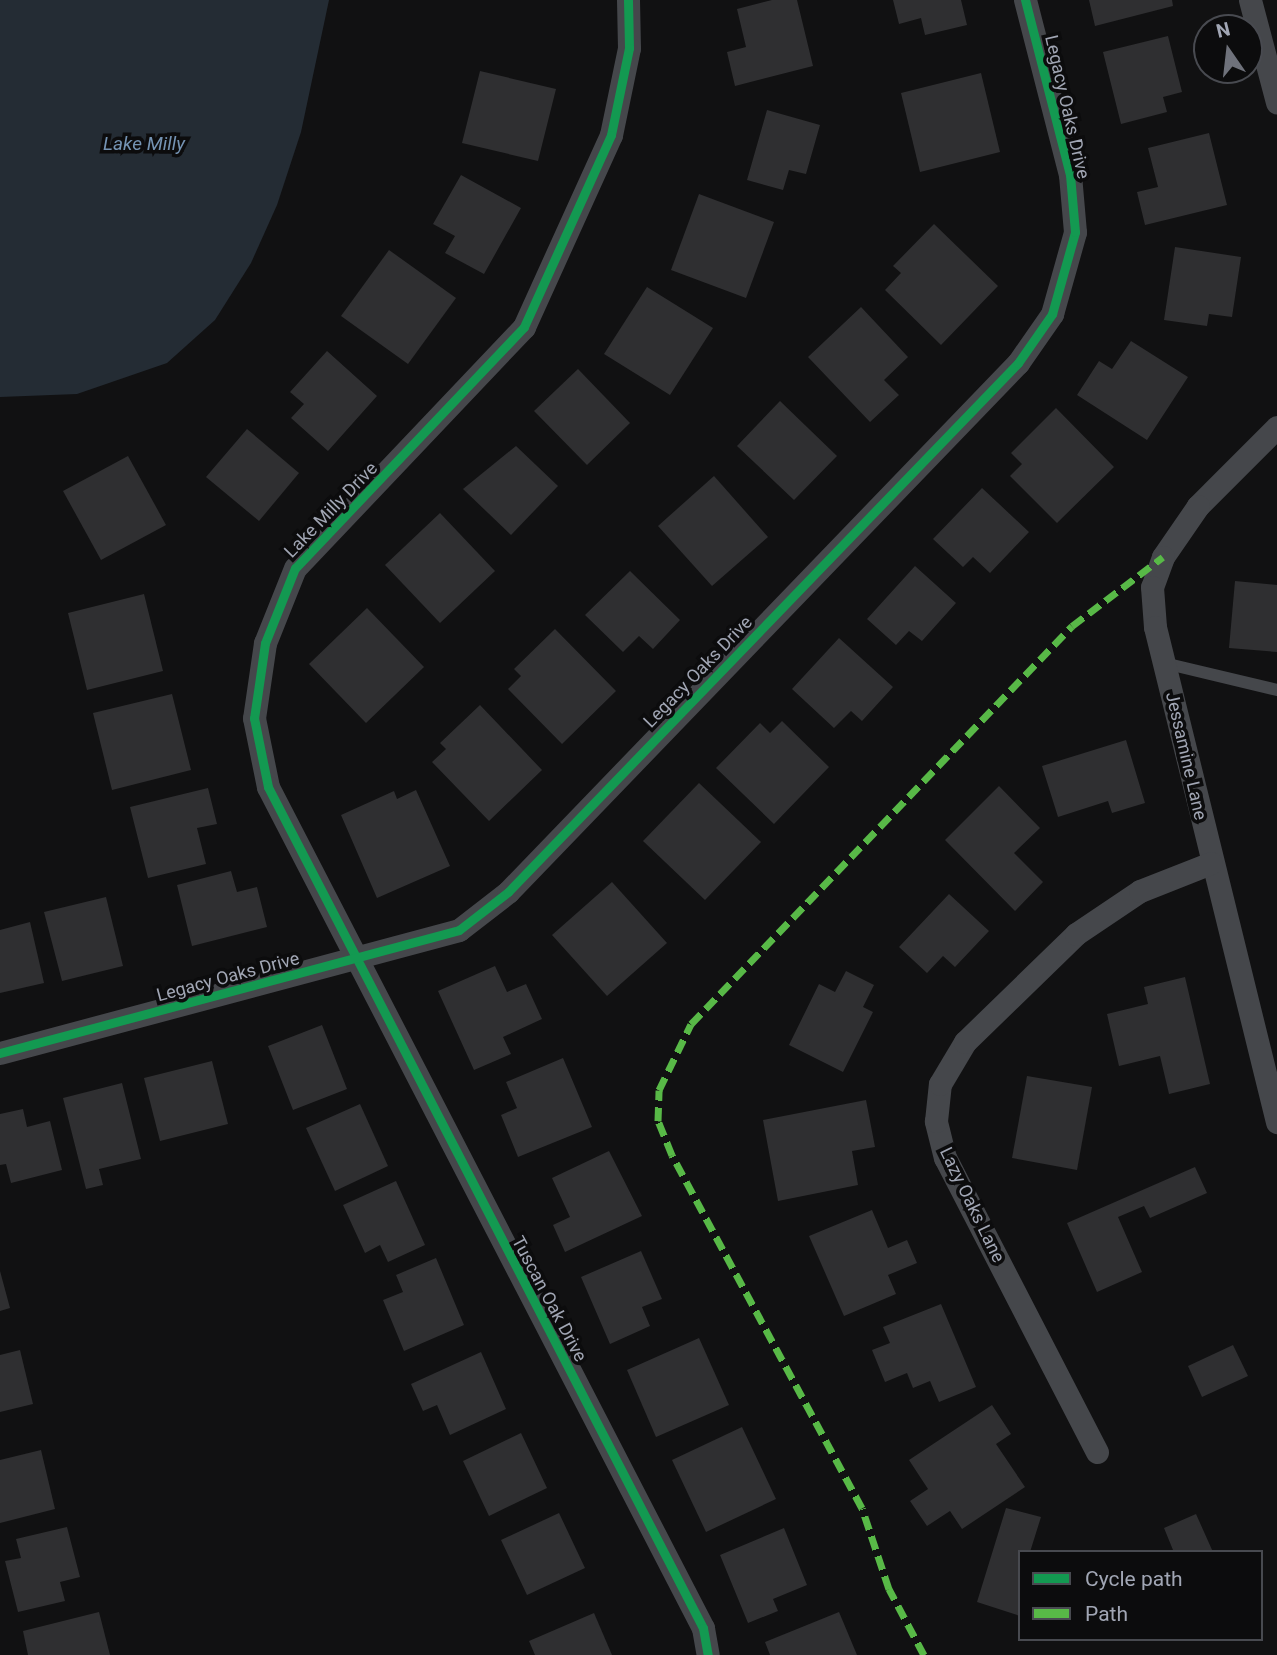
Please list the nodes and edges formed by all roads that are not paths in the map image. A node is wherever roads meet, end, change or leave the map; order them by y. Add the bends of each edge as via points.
1 (628, 0) edge
2 (1025, 0) edge
3 (1250, 0) edge
4 (1277, 102) edge
5 (1277, 427) edge
6 (1164, 663) junction
7 (1277, 690) edge
8 (1211, 863) junction
9 (353, 961) junction
10 (0, 1054) edge
11 (1277, 1122) edge
12 (1097, 1452) dead end
13 (708, 1655) edge

1 - 9 street, Lake Milly Drive via 629,48 611,135 524,327 295,568 265,643 254,718 268,787
2 - 9 street, Legacy Oaks Drive via 1070,175 1075,232 1052,314 1018,363 508,892 459,930
3 - 4 street
5 - 6 street, Jessamine Lane via 1198,506 1163,557 1152,587
6 - 7 lane
6 - 8 street, Jessamine Lane
8 - 11 street, Jessamine Lane
8 - 12 street, Lazy Oaks Lane via 1140,891 1076,934 965,1042 940,1084 936,1121 945,1158
9 - 10 street, Legacy Oaks Drive
9 - 13 street, Tuscan Oak Drive via 704,1628

